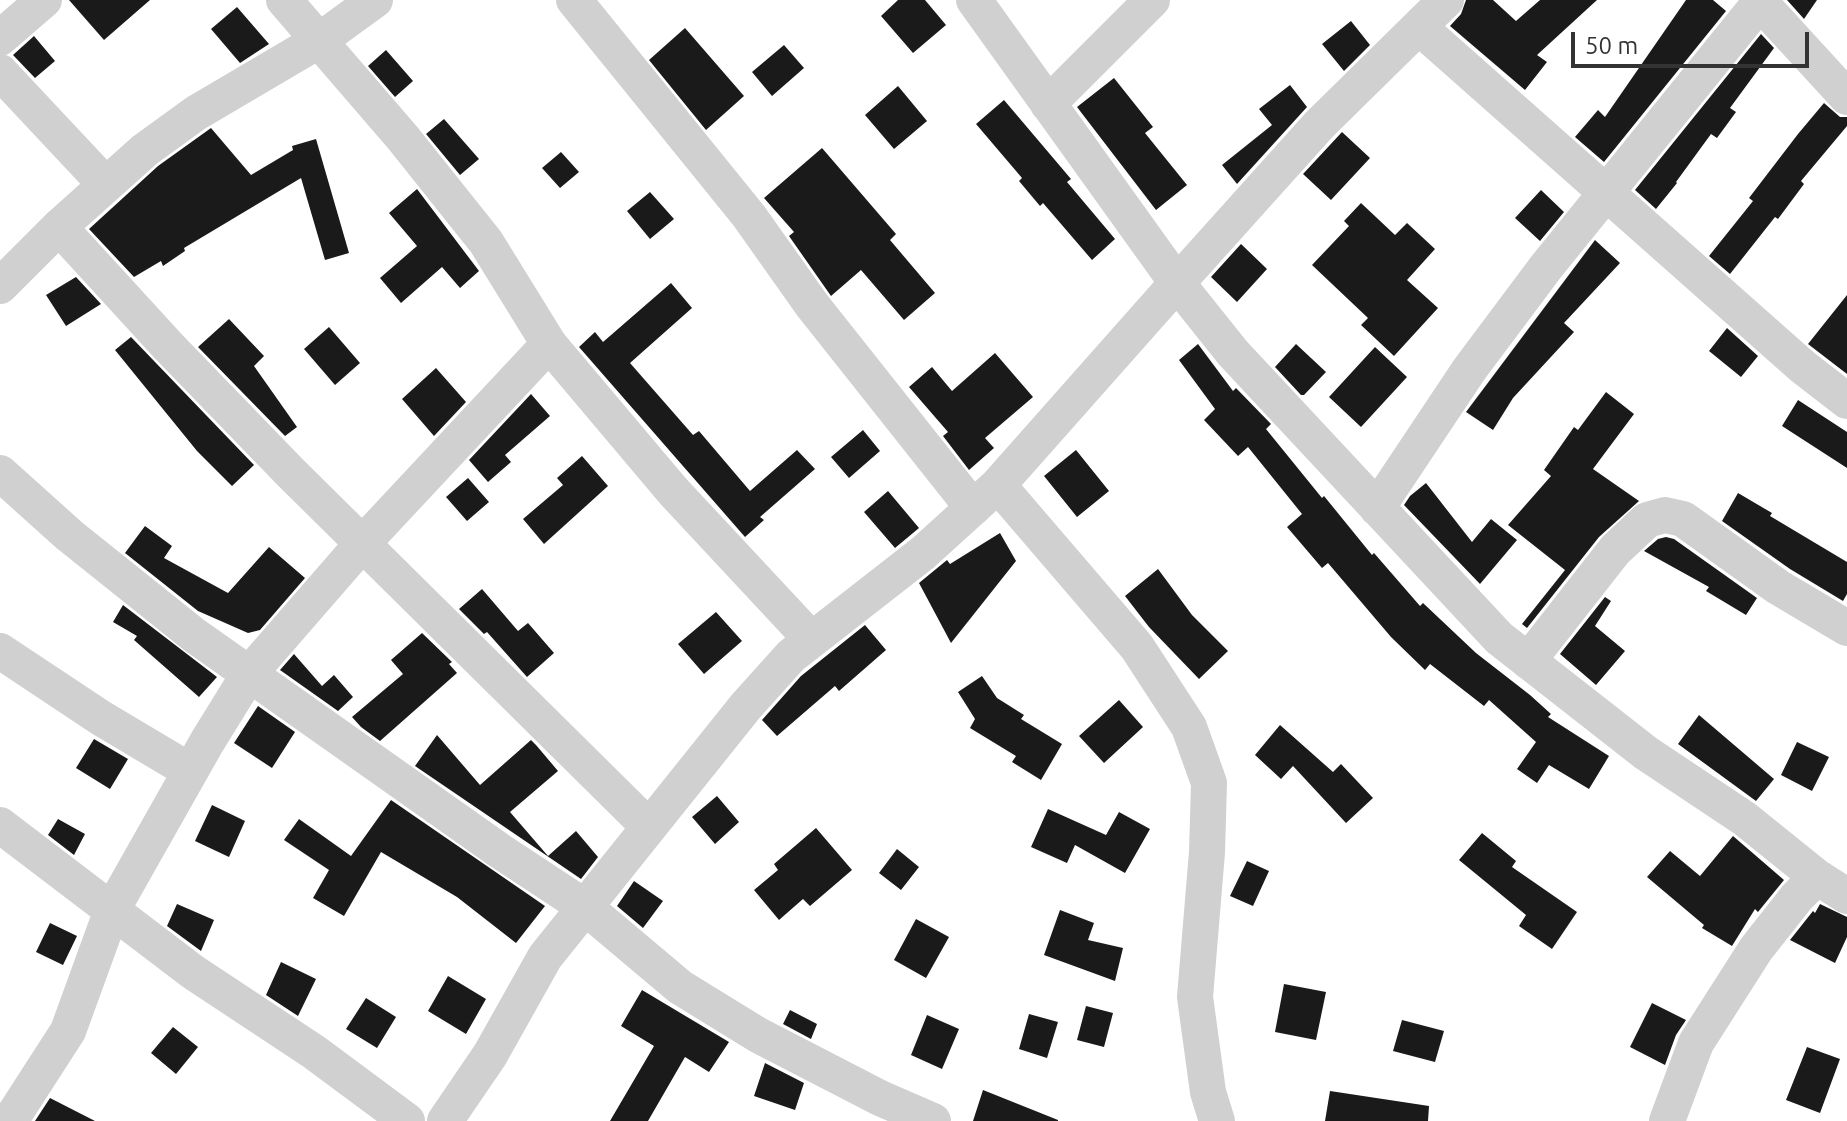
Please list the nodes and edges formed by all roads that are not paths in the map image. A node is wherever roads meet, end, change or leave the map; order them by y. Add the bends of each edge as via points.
1 (44, 0) edge
2 (284, 0) edge
3 (375, 0) edge
4 (574, 0) edge
5 (974, 0) edge
6 (1152, 0) edge
7 (1446, 0) edge
8 (1760, 1) edge
9 (1419, 27) junction
10 (0, 38) edge
11 (320, 40) junction
12 (0, 72) edge
13 (1847, 97) edge
14 (1048, 104) junction
15 (106, 185) junction
16 (1605, 193) junction
17 (59, 227) junction
18 (1177, 283) junction
19 (0, 286) edge
20 (549, 344) junction
21 (1847, 401) edge
22 (2, 478) edge
23 (986, 496) junction
24 (1377, 508) junction
25 (362, 544) junction
26 (1847, 628) edge
27 (811, 639) junction
28 (0, 651) edge
29 (1528, 661) junction
30 (249, 674) junction
31 (190, 771) junction
32 (0, 825) edge
33 (648, 826) junction
34 (1832, 886) edge
35 (585, 907) junction
36 (112, 910) junction
37 (10, 1121) edge
38 (407, 1121) edge
39 (445, 1121) edge
40 (933, 1121) edge
41 (1217, 1121) edge
42 (1667, 1121) edge

1 - 10 street
2 - 11 street
3 - 11 street
4 - 23 street via 749,216 812,305
5 - 14 street
6 - 14 street
7 - 9 street
8 - 13 street
8 - 16 street
9 - 16 street
9 - 18 street via 1319,125
11 - 15 street via 196,113
11 - 20 street via 486,242
12 - 15 street
14 - 18 street
15 - 17 street
16 - 21 street
16 - 24 street via 1477,359
17 - 19 street
17 - 25 street
18 - 23 street
18 - 24 street via 1233,353
20 - 25 street
20 - 27 street via 673,491
22 - 30 street
23 - 27 street via 923,553
23 - 41 street via 1137,647 1189,727 1209,783 1195,997
24 - 29 street via 1499,638
25 - 30 street
25 - 33 street
26 - 29 street via 1778,587 1683,519 1665,515 1647,520 1615,550
27 - 33 street via 746,706
28 - 31 street
29 - 34 street
30 - 31 street
30 - 35 street
31 - 36 street
32 - 36 street
33 - 35 street
34 - 42 street via 1797,897 1756,949 1696,1043
35 - 39 street via 545,957 490,1055
35 - 40 street via 680,987 758,1035
36 - 37 street via 68,1031
36 - 38 street

